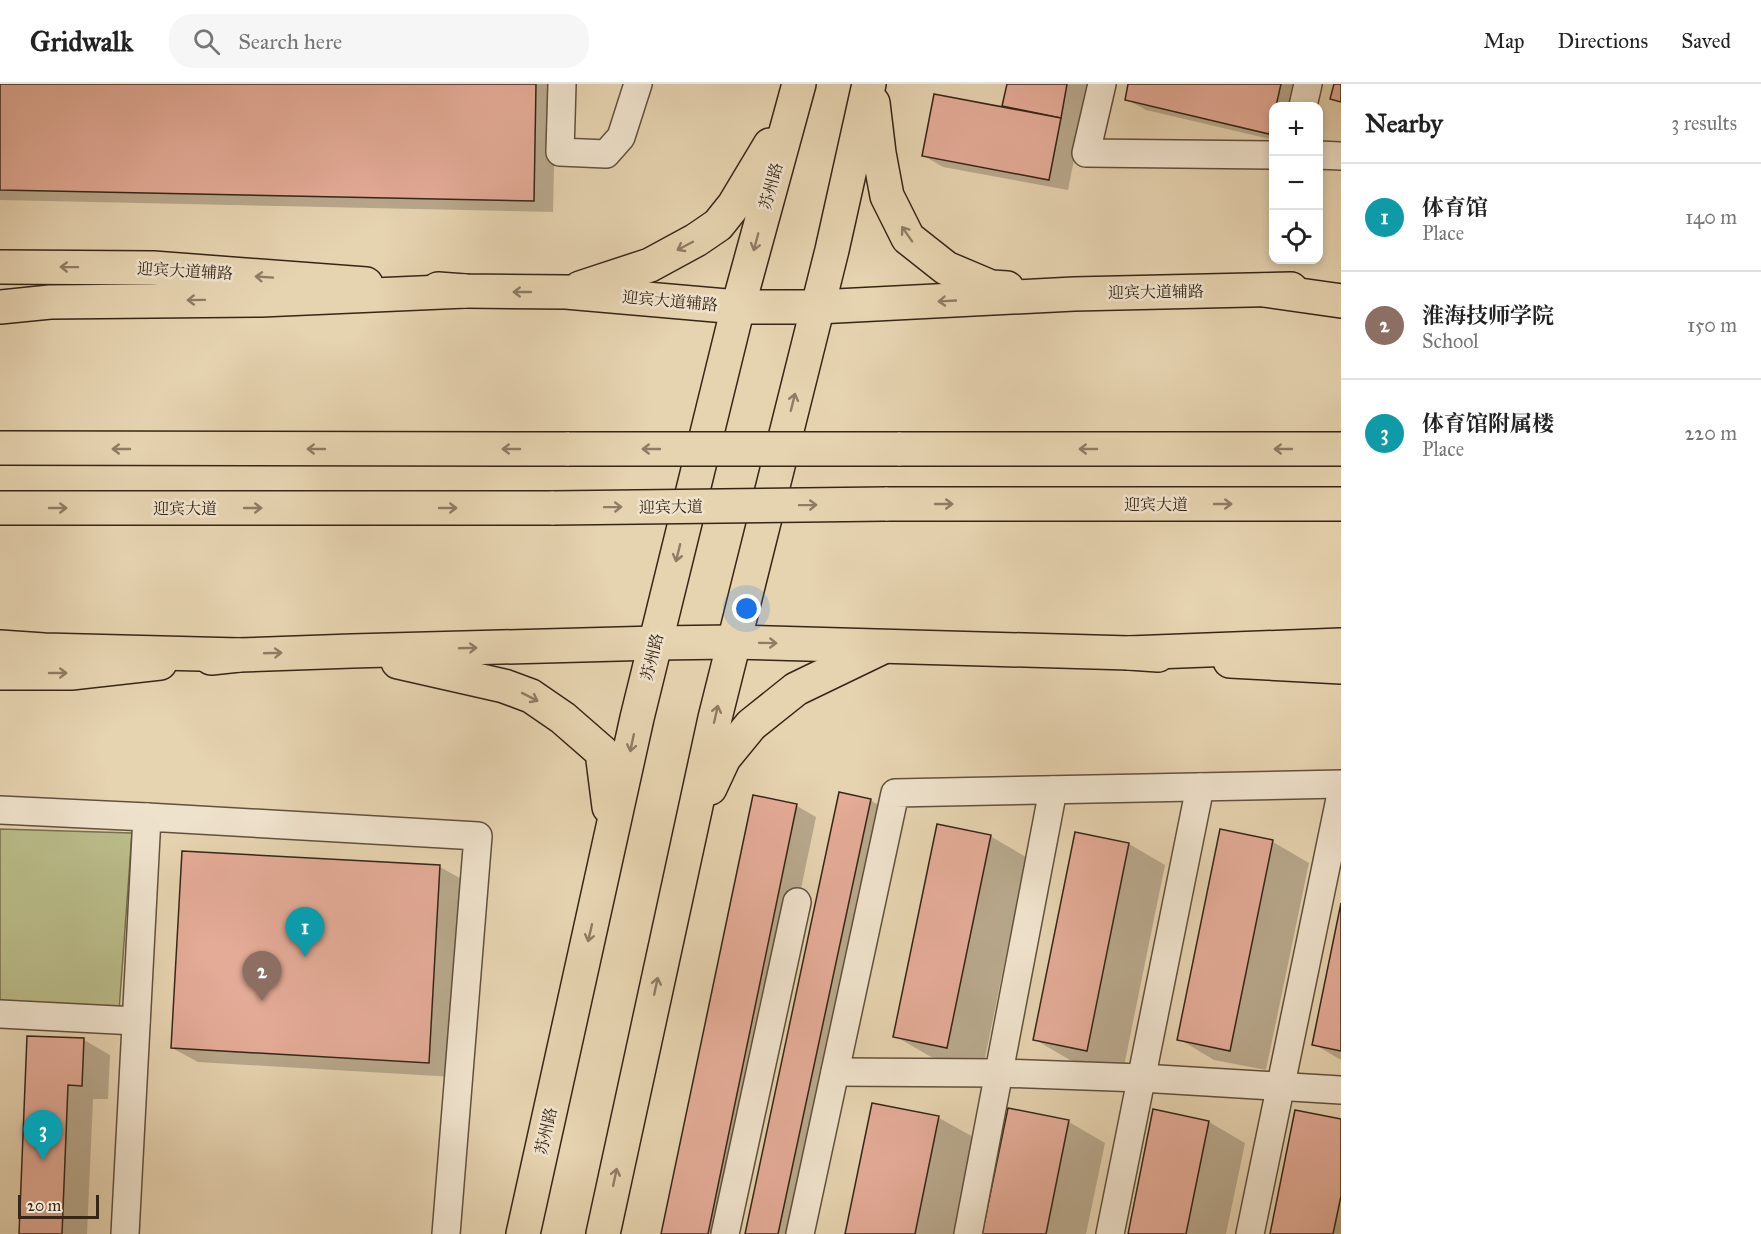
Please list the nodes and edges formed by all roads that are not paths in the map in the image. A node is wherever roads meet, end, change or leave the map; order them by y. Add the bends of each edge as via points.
1 (562, 84) edge
2 (638, 84) edge
3 (870, 84) edge
4 (1102, 84) edge
5 (1308, 84) edge
6 (796, 93) edge
7 (1304, 102) edge
8 (1269, 155) edge
9 (1323, 155) edge
10 (1341, 156) edge
11 (0, 267) edge
12 (1341, 288) edge
13 (1264, 290) junction
14 (465, 291) junction
15 (566, 292) junction
16 (1074, 294) junction
17 (1341, 301) edge
18 (0, 307) edge
19 (738, 307) junction
20 (817, 307) junction
21 (0, 448) edge
22 (1341, 449) edge
23 (1341, 504) edge
24 (0, 508) edge
25 (656, 642) junction
26 (733, 642) junction
27 (1341, 645) edge
28 (885, 646) junction
29 (0, 647) edge
30 (352, 651) junction
31 (1129, 653) junction
32 (239, 655) junction
33 (1341, 667) edge
34 (0, 673) edge
35 (1341, 784) edge
36 (1200, 787) junction
37 (1053, 790) junction
38 (1341, 794) edge
39 (0, 810) edge
40 (147, 818) junction
41 (692, 824) junction
42 (612, 833) junction
43 (797, 902) dead end
44 (0, 1014) edge
45 (136, 1022) junction
46 (835, 1072) junction
47 (999, 1073) junction
48 (1141, 1078) junction
49 (1281, 1085) junction
50 (1341, 1090) edge
51 (125, 1234) edge
52 (446, 1234) edge
53 (523, 1234) edge
54 (603, 1234) edge
55 (725, 1234) edge
56 (800, 1234) edge
57 (968, 1234) edge
58 (1110, 1234) edge
59 (1250, 1234) edge

1 - 2 street via 560,152 606,154 621,137
16 -> 3 main road via 991,287 946,268 908,238 887,196
3 - 20 main road
4 - 8 street via 1086,153
5 - 7 street
6 -> 15 main road via 763,159 718,225 650,265
6 -> 19 main road, 苏州路
9 - 10 street
14 -> 11 main road, 迎宾大道辅路 via 153,268
12 - 13 main road, 迎宾大道辅路
13 - 16 main road, 迎宾大道辅路
13 - 17 main road
15 -> 14 main road, 迎宾大道辅路
14 -> 18 main road via 261,300 50,302
15 - 19 main road, 迎宾大道辅路
16 -> 20 main road, 迎宾大道辅路
19 - 20 main road, 迎宾大道辅路
19 -> 25 main road, 苏州路
26 -> 20 main road
22 -> 21 main road, bridge
24 -> 23 main road, 迎宾大道, bridge
25 - 26 main road
30 -> 25 main road
25 -> 42 main road, 苏州路
26 -> 28 main road
41 -> 26 main road
27 - 31 main road
28 - 31 main road
28 - 41 main road via 796,689 751,725 724,758
29 - 32 main road
32 -> 30 main road
30 -> 42 main road via 504,686 539,701 602,752
31 - 33 main road
34 -> 32 main road via 71,673
35 - 36 street
36 - 37 street
36 - 48 street
37 - 46 street via 895,793
37 - 47 street
38 - 49 street
39 - 40 street
40 - 45 street
40 - 52 street via 478,836
54 -> 41 main road
42 -> 53 main road, 苏州路
43 - 55 street
44 - 45 street
45 - 51 street
46 - 47 street
46 - 56 street
47 - 48 street
47 - 57 street
48 - 49 street
48 - 58 street
49 - 50 street
49 - 59 street

